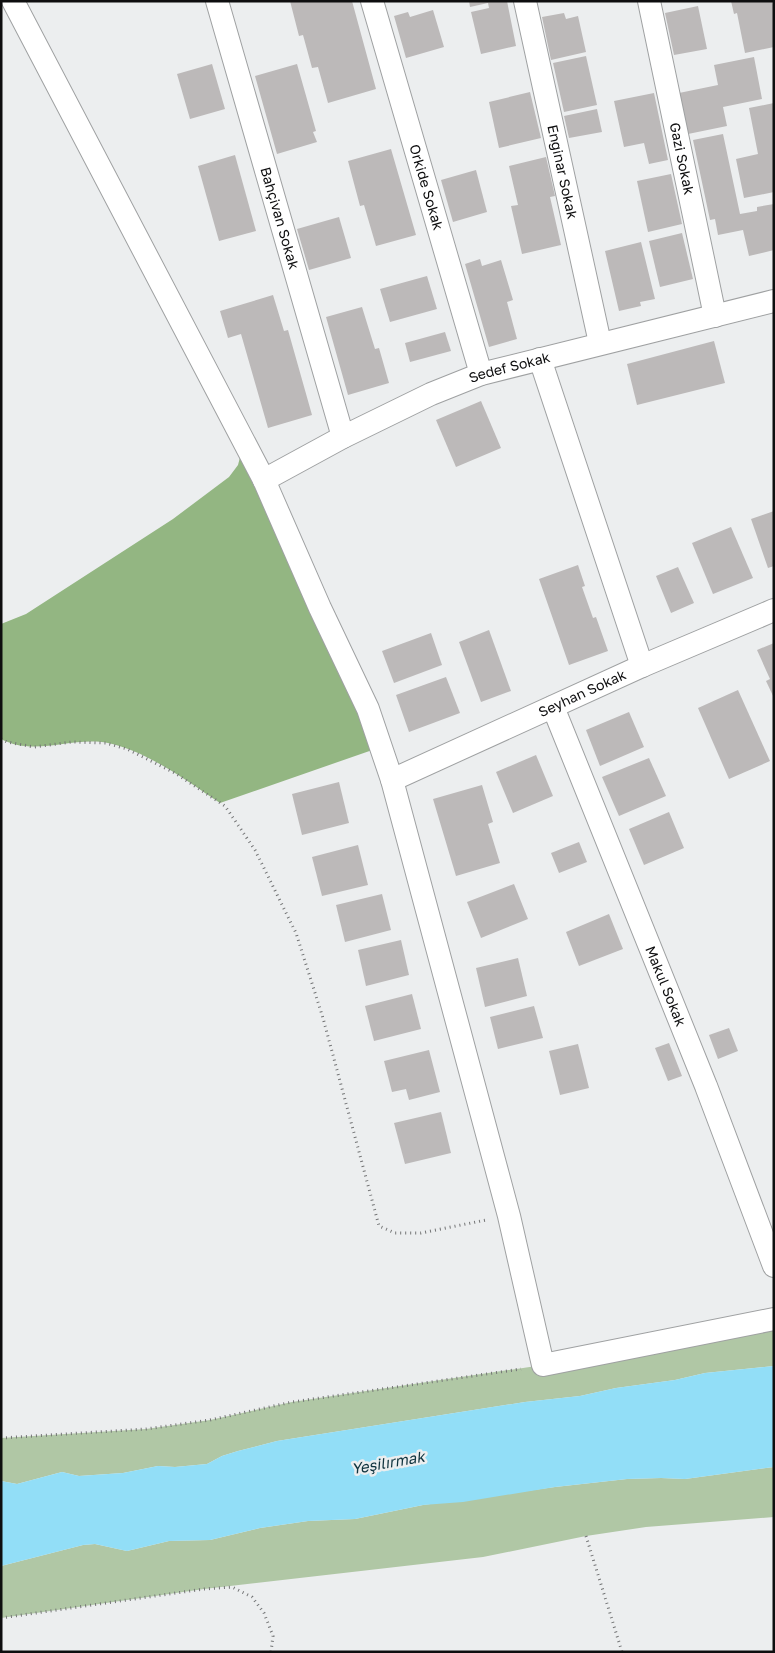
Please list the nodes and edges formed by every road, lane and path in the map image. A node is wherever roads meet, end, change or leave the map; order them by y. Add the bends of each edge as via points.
1 (13, 1) edge
2 (216, 1) edge
3 (372, 1) edge
4 (525, 1) edge
5 (649, 1) edge
6 (774, 301) edge
7 (715, 316) junction
8 (600, 343) junction
9 (540, 359) junction
10 (481, 374) junction
11 (343, 437) junction
12 (264, 480) junction
13 (774, 610) edge
14 (642, 666) junction
15 (553, 707) junction
16 (1, 738) edge
17 (392, 780) junction
18 (509, 1216) junction
19 (774, 1266) edge
20 (774, 1319) edge
21 (544, 1365) junction
22 (1, 1438) edge
23 (586, 1536) dead end
24 (1, 1618) edge
25 (271, 1652) edge
26 (622, 1652) edge

1 - 12 street
2 - 11 street, Bahçivan Sokak
3 - 10 street, Orkide Sokak
4 - 8 street, Enginar Sokak
5 - 7 street, Gazi Sokak
6 - 7 street, Sedef Sokak
7 - 8 street, Sedef Sokak
8 - 9 street, Sedef Sokak
9 - 10 street, Sedef Sokak
9 - 14 street
10 - 11 street, Sedef Sokak via 431,394
11 - 12 street, Sedef Sokak
12 - 17 street via 368,709
13 - 14 street, Seyhan Sokak
14 - 15 street, Seyhan Sokak
15 - 17 street, Seyhan Sokak
15 - 19 street, Makul Sokak via 706,1086
16 - 18 path via 34,747 72,742 106,743 127,748 175,773 225,806 255,850 296,933 323,1018 379,1226 395,1233 421,1233
17 - 18 street
18 - 21 street
20 - 21 street
21 - 22 path via 292,1402 210,1420 146,1429
23 - 26 path
24 - 25 path via 232,1587 252,1597 264,1613 273,1636

